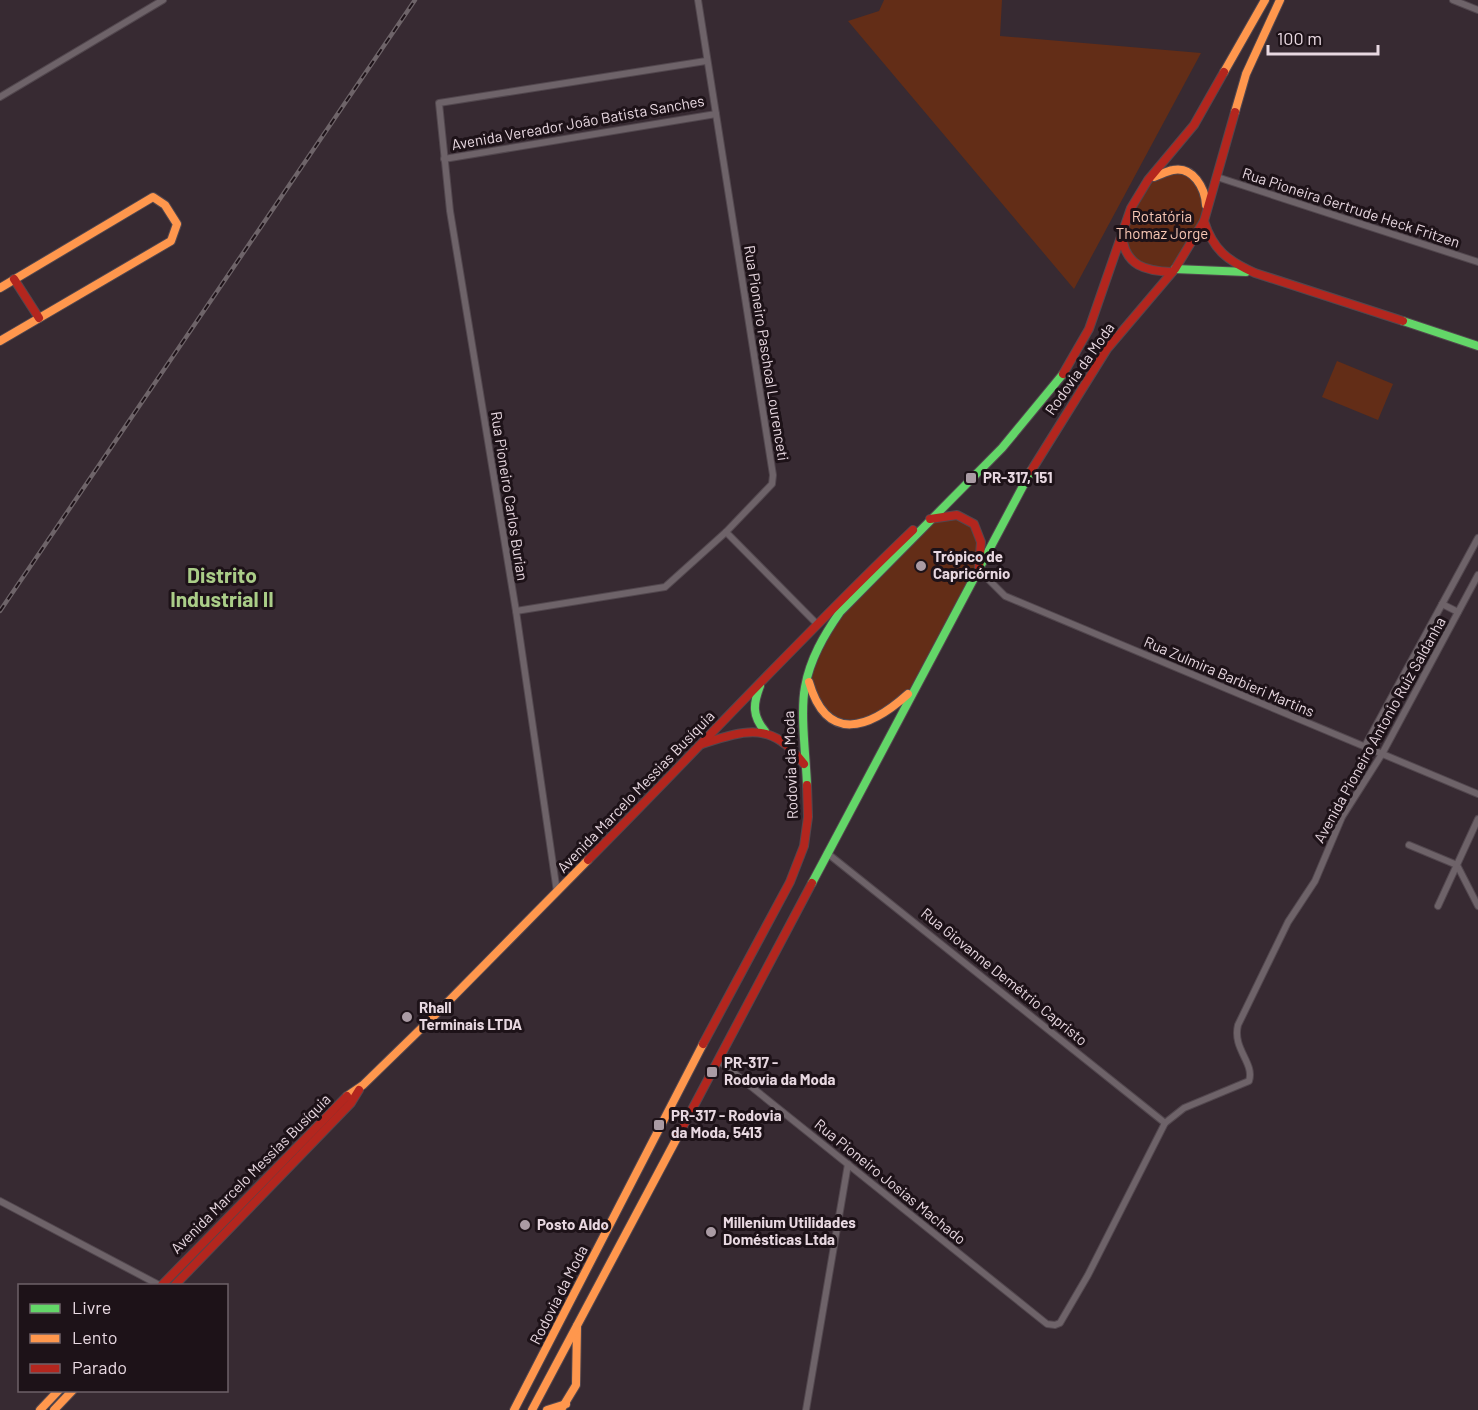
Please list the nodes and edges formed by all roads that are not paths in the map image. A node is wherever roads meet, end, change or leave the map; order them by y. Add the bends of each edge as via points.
1 (163, 0) edge
2 (698, 0) edge
3 (1265, 0) edge
4 (1280, 0) edge
5 (1453, 0) edge
6 (1478, 10) edge
7 (706, 62) junction
8 (0, 97) edge
9 (716, 114) junction
10 (444, 159) junction
11 (1217, 177) junction
12 (1148, 180) junction
13 (1205, 216) junction
14 (1122, 231) junction
15 (1478, 262) edge
16 (1173, 270) junction
17 (1255, 273) junction
18 (14, 279) junction
19 (0, 288) edge
20 (39, 318) junction
21 (0, 341) edge
22 (1478, 346) edge
23 (928, 519) junction
24 (726, 532) junction
25 (1478, 538) edge
26 (980, 571) junction
27 (1478, 575) edge
28 (1442, 604) junction
29 (516, 611) junction
30 (1458, 612) junction
31 (816, 623) junction
32 (807, 673) junction
33 (762, 680) junction
34 (916, 685) junction
35 (765, 730) junction
36 (702, 745) junction
37 (1365, 746) junction
38 (1382, 754) junction
39 (804, 764) junction
40 (1478, 794) edge
41 (1478, 819) edge
42 (1409, 845) dead end
43 (826, 852) junction
44 (1457, 865) junction
45 (557, 892) junction
46 (1438, 906) dead end
47 (1478, 906) edge
48 (717, 1059) junction
49 (1165, 1123) junction
50 (849, 1164) junction
51 (284, 1167) junction
52 (0, 1201) edge
53 (157, 1284) edge
54 (163, 1284) edge
55 (176, 1284) edge
56 (577, 1323) junction
57 (1047, 1324) joint
58 (57, 1392) edge
59 (71, 1392) edge
60 (563, 1407) edge
61 (40, 1410) edge
62 (54, 1410) edge
63 (514, 1410) edge
64 (532, 1410) edge
65 (547, 1410) edge
66 (806, 1410) edge

1 - 8 street
2 - 7 street, Rua Pioneiro Paschoal Lourenceti
3 - 12 main road via 1194,125
4 - 11 main road via 1246,74
5 - 6 street
7 - 9 street, Rua Pioneiro Paschoal Lourenceti
7 - 10 street, Rua Pioneiro Carlos Burian via 439,103
9 - 10 street, Avenida Vereador João Batista Sanches
9 - 24 street, Rua Pioneiro Paschoal Lourenceti via 773,475 770,488
10 - 29 street, Rua Pioneiro Carlos Burian
11 - 13 main road
11 - 15 street, Rua Pioneira Gertrude Heck Fritzen
12 - 13 main road via 1174,169 1195,176 1202,184
12 - 14 main road
13 - 16 main road
13 - 17 main road via 1215,250 1225,260
14 - 16 main road via 1122,248 1134,266 1147,271
14 - 23 main road, Rodovia da Moda via 1089,329 1065,372 1008,441
16 - 17 main road
16 - 26 main road, Rodovia da Moda via 1107,349 1074,396
17 - 22 main road
18 - 19 main road
18 - 20 main road
18 - 20 main road via 153,197 165,205 177,224 171,241
20 - 21 main road
23 - 26 main road via 957,515 974,524 981,542
23 - 31 main road, Avenida Marcelo Messias Busíquia via 890,549
23 - 32 main road, Rodovia da Moda via 840,612 821,638
24 - 29 street, Rua Pioneiro Paschoal Lourenceti via 665,587
24 - 31 street
25 - 28 street, Avenida Pioneiro Antonio Ruiz Saldanha
26 - 34 main road, Rodovia da Moda
26 - 37 street, Rua Zulmira Barbieri Martins via 1005,596
27 - 30 street, Avenida Pioneiro Antonio Ruiz Saldanha
28 - 30 street
28 - 37 street, Avenida Pioneiro Antonio Ruiz Saldanha
29 - 45 street, Rua Pioneiro Carlos Burian
30 - 38 street, Avenida Pioneiro Antonio Ruiz Saldanha
31 - 33 main road, Avenida Marcelo Messias Busíquia
32 - 34 main road via 811,694 821,714 844,724 865,723 889,712
32 - 39 main road, Rodovia da Moda via 802,711
33 - 35 main road via 753,713
33 - 36 main road, Avenida Marcelo Messias Busíquia
34 - 43 main road, Rodovia da Moda
35 - 36 main road
35 - 39 main road via 786,741
36 - 45 main road, Avenida Marcelo Messias Busíquia
37 - 38 street, Rua Zulmira Barbieri Martins
38 - 40 street, Rua Zulmira Barbieri Martins
38 - 49 street, Avenida Pioneiro Antonio Ruiz Saldanha via 1342,817 1315,881 1288,922 1238,1025 1237,1043 1250,1070 1249,1082 1184,1108
39 - 63 main road, Rodovia da Moda via 808,817 804,846 790,882
41 - 44 street
42 - 44 street
43 - 48 main road, Rodovia da Moda
43 - 49 street, Rua Giovanne Demétrio Capristo
44 - 46 street
44 - 47 street
45 - 51 main road, Avenida Marcelo Messias Busíquia
48 - 50 street, Rua Pioneiro Josias Machado
48 - 56 main road, Rodovia da Moda
49 - 57 street, Avenida Pioneiro Antonio Ruiz Saldanha via 1064,1319
50 - 57 street, Rua Pioneiro Josias Machado
50 - 66 street
51 - 54 main road, Avenida Marcelo Messias Busíquia
51 - 55 main road, Avenida Marcelo Messias Busíquia
52 - 53 street
56 - 60 main road via 576,1385
56 - 64 main road, Rodovia da Moda
58 - 61 main road
59 - 62 main road
60 - 65 main road

